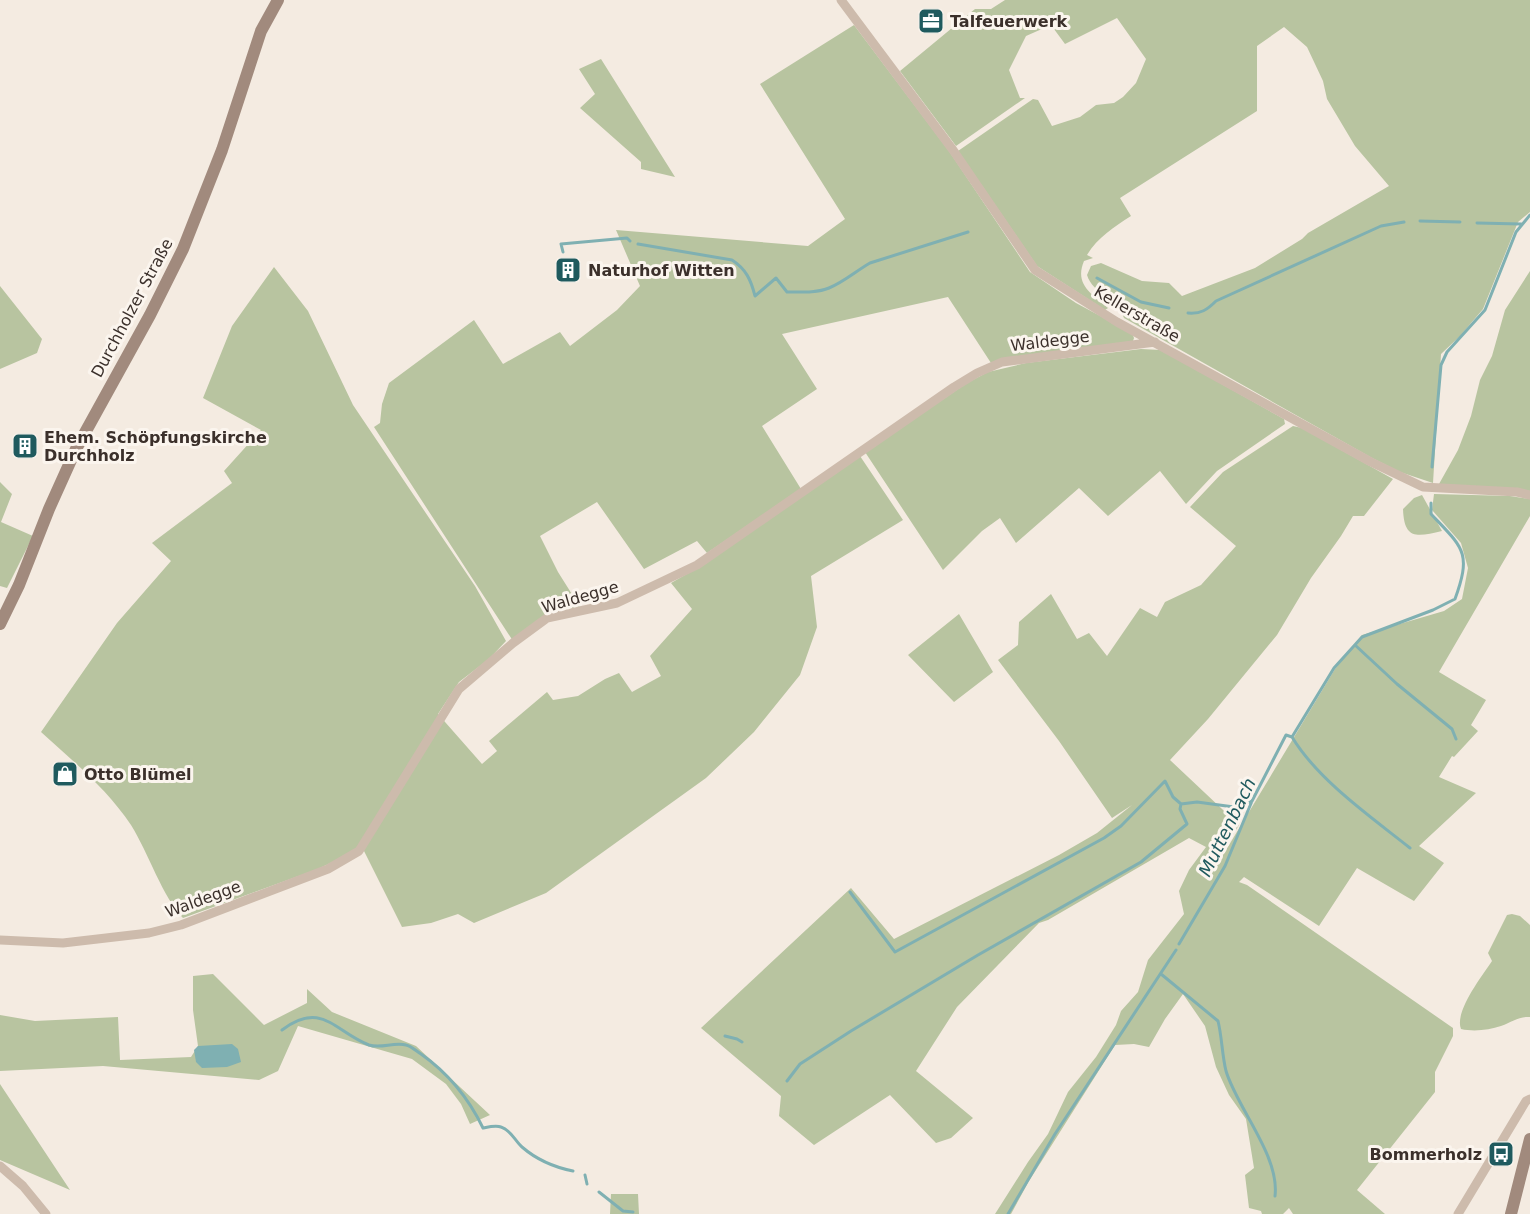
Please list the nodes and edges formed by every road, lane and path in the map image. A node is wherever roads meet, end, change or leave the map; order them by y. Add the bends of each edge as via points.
1 (278, 0) edge
2 (841, 0) edge
3 (1155, 342) junction
4 (1530, 495) edge
5 (0, 624) edge
6 (0, 940) edge
7 (1530, 1099) edge
8 (1530, 1139) edge
9 (0, 1166) edge
10 (46, 1214) edge
11 (1458, 1214) edge
12 (1511, 1214) edge

1 - 5 main road, Durchholzer Straße via 261,31 222,150 183,249 76,449
2 - 3 street, Kellerstraße via 1035,270
3 - 4 street, Kellerstraße via 1423,487
3 - 6 street, Waldegge via 1002,362 977,373 697,565 617,603 547,618 459,689 359,851 328,869 181,925 149,933 63,943
7 - 11 street
8 - 12 main road
9 - 10 street

